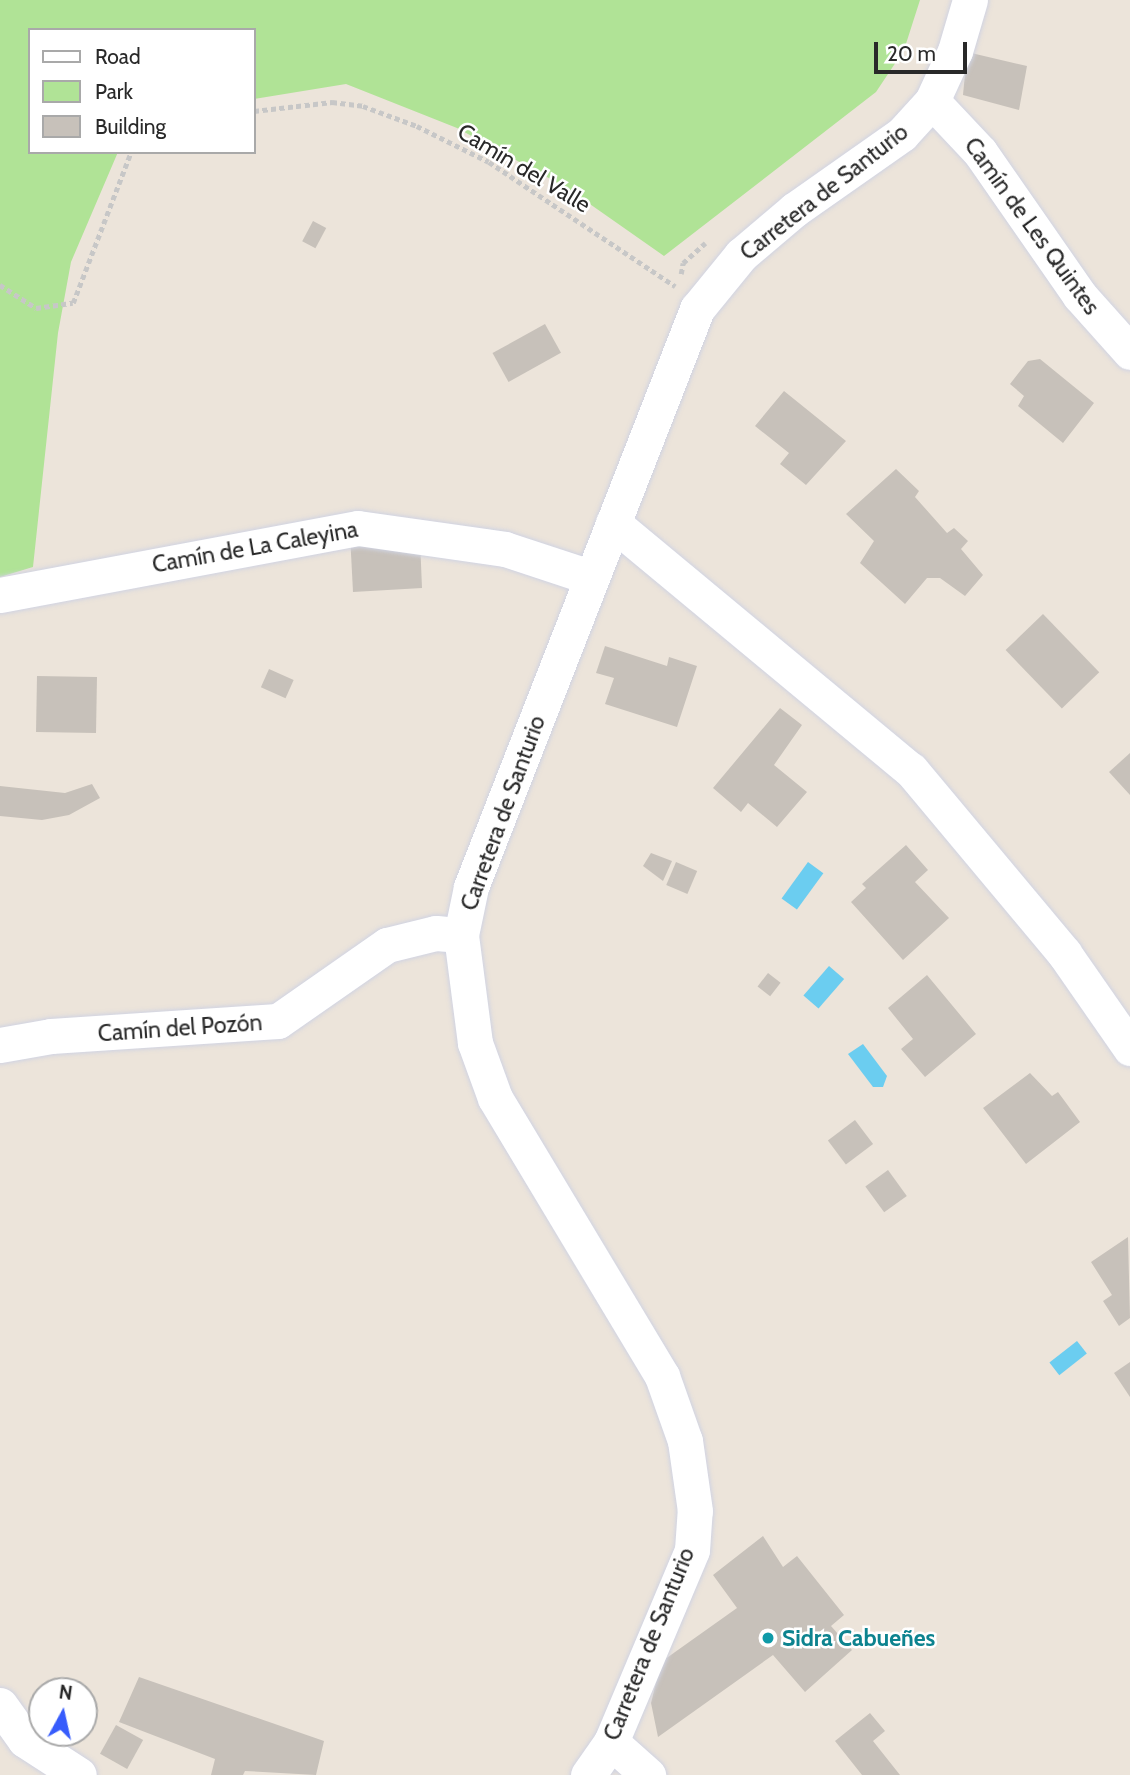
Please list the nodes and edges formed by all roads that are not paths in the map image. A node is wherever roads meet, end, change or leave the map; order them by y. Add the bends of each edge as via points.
1 (970, 0) edge
2 (932, 101) junction
3 (1130, 352) edge
4 (613, 523) junction
5 (590, 577) junction
6 (0, 594) edge
7 (461, 935) junction
8 (0, 1045) edge
9 (1130, 1048) edge
10 (0, 1705) edge
11 (611, 1742) junction
12 (79, 1775) edge
13 (588, 1775) edge
14 (648, 1775) edge

1 - 2 street, Carretera de Santurio via 955,51
2 - 3 street, Camín de Les Quintes via 980,152 1080,296
2 - 4 street, Carretera de Santurio via 902,134 794,210 741,255 697,309
4 - 5 street, Carretera de Santurio
4 - 9 street via 911,770 1064,953
5 - 6 street, Camín de La Caleyina via 505,550 358,528
5 - 7 street, Carretera de Santurio via 471,887
7 - 8 street, Camín del Pozón via 436,933 387,945 278,1021 51,1036
7 - 11 street, Carretera de Santurio via 474,1043 495,1098 663,1377 685,1441 695,1511 692,1550
10 - 12 street via 25,1740
11 - 13 street, Carretera de Santurio
11 - 14 street

